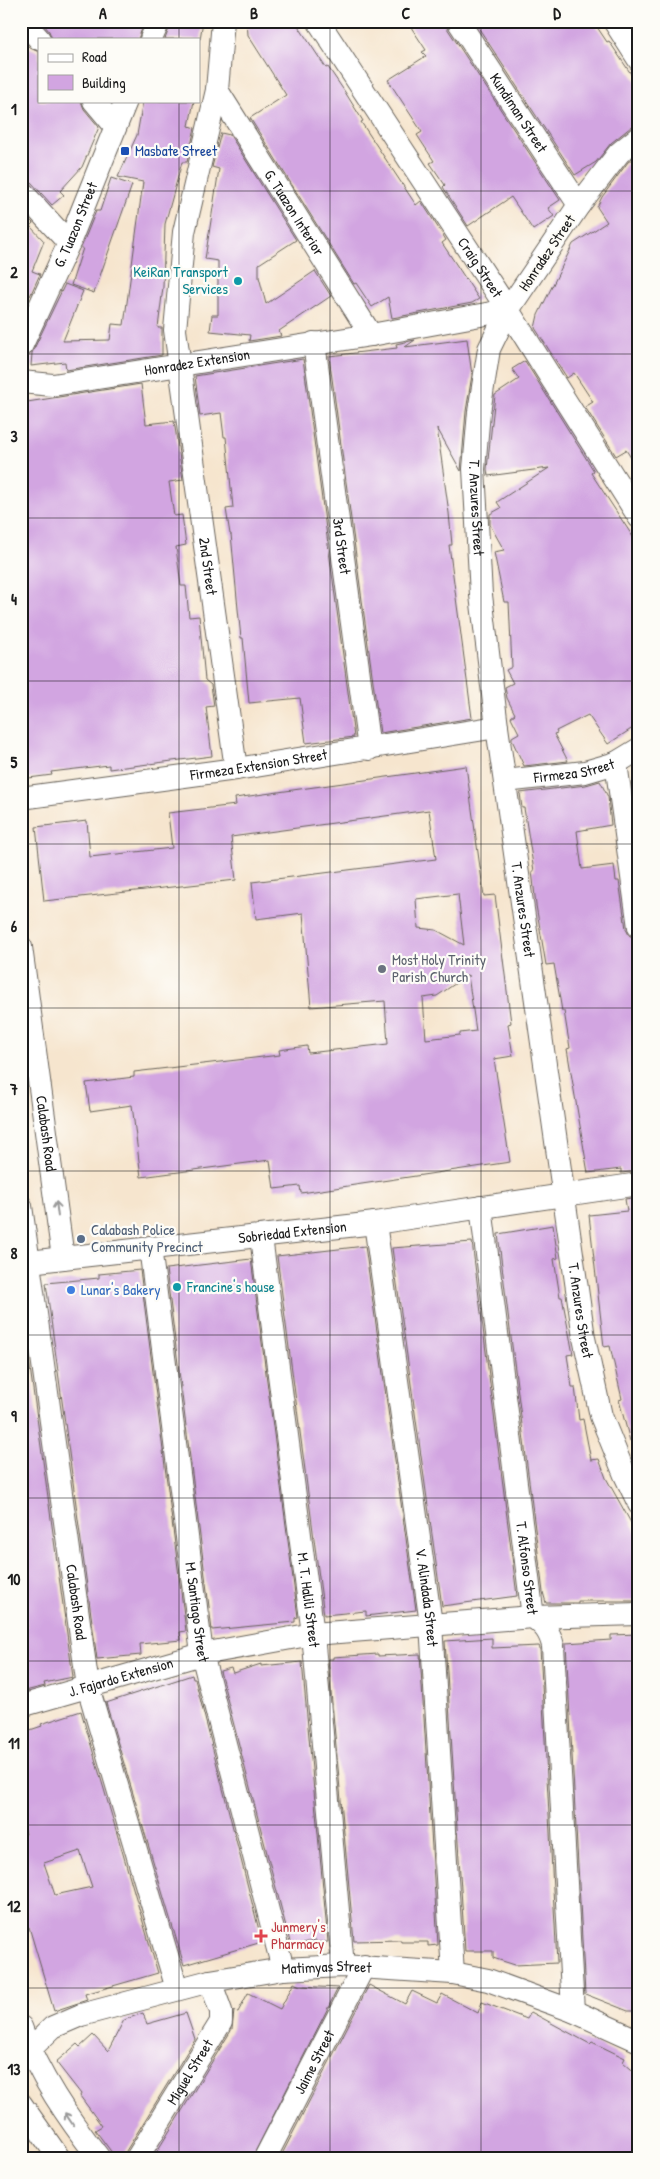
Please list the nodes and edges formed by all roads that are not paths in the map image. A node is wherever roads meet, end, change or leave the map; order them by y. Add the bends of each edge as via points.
1 (23, 21) edge
2 (159, 21) edge
3 (223, 21) edge
4 (318, 21) edge
5 (458, 21) edge
6 (614, 21) edge
7 (38, 38) edge
8 (151, 38) edge
9 (639, 60) edge
10 (217, 90) junction
11 (95, 102) edge
12 (126, 102) edge
13 (115, 126) junction
14 (639, 137) edge
15 (21, 191) edge
16 (579, 205) junction
17 (69, 243) junction
18 (508, 310) junction
19 (371, 335) junction
20 (314, 343) junction
21 (21, 348) edge
22 (180, 365) junction
23 (21, 382) edge
24 (639, 517) edge
25 (497, 727) junction
26 (639, 748) edge
27 (369, 749) junction
28 (616, 763) junction
29 (236, 769) junction
30 (505, 781) junction
31 (21, 798) edge
32 (639, 927) edge
33 (21, 947) edge
34 (29, 1051) edge
35 (639, 1184) edge
36 (563, 1196) junction
37 (21, 1206) edge
38 (481, 1207) junction
39 (375, 1224) junction
40 (261, 1237) junction
41 (150, 1247) junction
42 (63, 1258) junction
43 (26, 1264) edge
44 (639, 1504) edge
45 (639, 1614) edge
46 (533, 1617) junction
47 (431, 1624) junction
48 (313, 1634) junction
49 (202, 1654) junction
50 (88, 1687) junction
51 (21, 1706) edge
52 (353, 1966) junction
53 (283, 1969) junction
54 (453, 1973) junction
55 (210, 1981) junction
56 (177, 1989) junction
57 (573, 2011) junction
58 (21, 2027) edge
59 (639, 2041) edge
60 (25, 2054) edge
61 (21, 2104) edge
62 (59, 2158) edge
63 (98, 2158) edge
64 (137, 2158) edge
65 (264, 2158) edge

1 - 7 street
2 - 8 street
3 - 10 street
4 - 18 street, Craig Street
5 - 16 street, Kundiman Street
6 - 9 street
10 - 19 street, G. Tuazon Interior
10 - 22 street via 184,232 175,330
11 - 13 street
12 - 13 street, G. Tuazon Street
13 - 17 street, G. Tuazon Street
14 - 16 street, Honradez Street via 619,153
15 - 17 street
16 - 18 street, Honradez Street
17 - 21 street, G. Tuazon Street
18 - 19 street
18 - 24 street, Craig Street
18 - 25 street, T. Anzures Street via 489,349 474,469 481,595
19 - 20 street, Honradez Extension
20 - 22 street, Honradez Extension
20 - 27 street, 3rd Street
22 - 23 street, Honradez Extension via 54,385
22 - 29 street, 2nd Street
25 - 27 street, Firmeza Extension Street
25 - 30 street, T. Anzures Street
26 - 28 street, Firmeza Street
27 - 29 street, Firmeza Extension Street
28 - 30 street, Firmeza Street via 585,772
28 - 32 street
29 - 31 street, Firmeza Extension Street
30 - 36 street, T. Anzures Street
33 - 34 street, Calabash Road
42 -> 34 street, Calabash Road
35 - 36 street, Sobriedad Extension
36 - 38 street, Sobriedad Extension
36 - 44 street, T. Anzures Street via 584,1338 601,1416
37 - 43 street, Calabash Road
38 - 39 street, Sobriedad Extension
38 - 46 street, T. Alfonso Street
39 - 40 street, Sobriedad Extension
39 - 47 street, V. Alindada Street
40 - 41 street, Sobriedad Extension
40 - 48 street, M. T. Halili Street
41 - 42 street, Sobriedad Extension
41 - 49 street, M. Santiago Street
42 - 43 street, Sobriedad Extension
43 - 50 street, Calabash Road
45 - 46 street, J. Fajardo Extension
46 - 47 street, J. Fajardo Extension
46 - 57 street, T. Alfonso Street via 544,1624 553,1646
47 - 48 street, J. Fajardo Extension
47 - 54 street, V. Alindada Street
48 - 49 street, J. Fajardo Extension
48 - 52 street, M. T. Halili Street
49 - 50 street, J. Fajardo Extension
49 - 53 street, M. Santiago Street
50 - 51 street, J. Fajardo Extension
50 - 56 street, Calabash Road
52 - 53 street, Matimyas Street
52 - 54 street, Matimyas Street
52 - 65 street, Jaime Street
53 - 55 street, Matimyas Street
54 - 57 street, Matimyas Street via 488,1980
55 - 56 street, Matimyas Street
55 - 64 street, Miguel Street via 221,2010 221,2022
56 - 60 street, Matimyas Street via 81,2015 53,2027
57 - 59 street, Matimyas Street
58 - 60 street
63 -> 60 street
61 - 62 street

